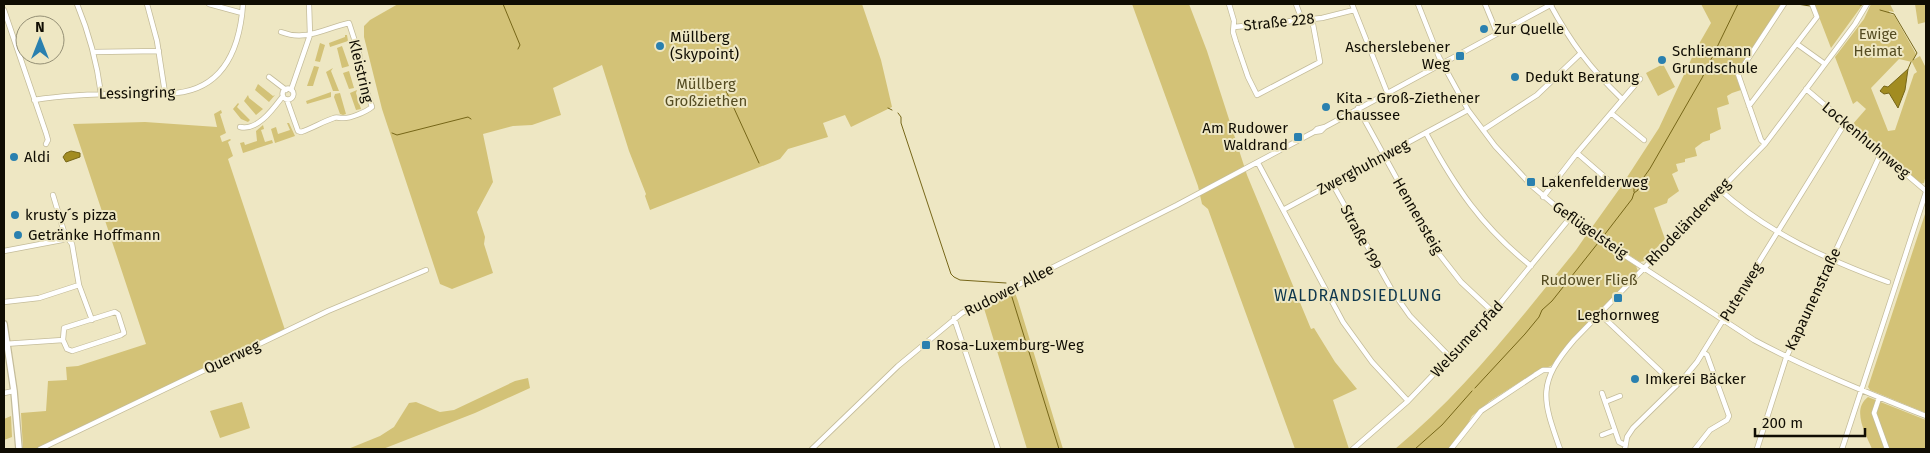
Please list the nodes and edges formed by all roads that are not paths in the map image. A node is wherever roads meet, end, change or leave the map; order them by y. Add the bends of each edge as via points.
1 (77, 4) edge
2 (147, 4) edge
3 (209, 4) edge
4 (243, 4) edge
5 (309, 4) edge
6 (1229, 4) edge
7 (1296, 4) edge
8 (1352, 4) edge
9 (1418, 4) edge
10 (1485, 4) edge
11 (1551, 4) edge
12 (1784, 4) edge
13 (1812, 4) edge
14 (1867, 4) edge
15 (4, 10) edge
16 (1354, 10) junction
17 (242, 13) junction
18 (1312, 19) junction
19 (1302, 20) junction
20 (1234, 27) junction
21 (280, 32) dead end
22 (1497, 34) junction
23 (310, 35) junction
24 (1797, 44) junction
25 (94, 52) junction
26 (159, 52) junction
27 (1580, 54) junction
28 (1442, 63) junction
29 (1824, 64) junction
30 (269, 77) dead end
31 (1640, 79) dead end
32 (1806, 89) junction
33 (288, 90) junction
34 (1387, 92) junction
35 (102, 94) junction
36 (165, 94) junction
37 (285, 98) junction
38 (1622, 99) junction
39 (34, 100) junction
40 (1749, 106) junction
41 (1358, 108) junction
42 (1468, 110) junction
43 (1611, 112) junction
44 (1845, 123) junction
45 (240, 127) dead end
46 (1483, 130) junction
47 (1426, 133) junction
48 (1644, 140) dead end
49 (46, 144) dead end
50 (1765, 144) junction
51 (1577, 153) junction
52 (1881, 153) junction
53 (1384, 156) junction
54 (1258, 162) junction
55 (1332, 183) junction
56 (1615, 186) dead end
57 (1720, 190) junction
58 (1926, 191) edge
59 (52, 195) dead end
60 (1543, 197) junction
61 (1283, 210) junction
62 (1569, 218) junction
63 (1778, 233) junction
64 (68, 238) junction
65 (4, 251) edge
66 (1831, 260) junction
67 (1531, 266) junction
68 (1644, 268) junction
69 (426, 270) dead end
70 (1888, 282) dead end
71 (79, 285) junction
72 (4, 302) edge
73 (1493, 312) junction
74 (1600, 314) junction
75 (954, 318) junction
76 (92, 320) junction
77 (1723, 321) junction
78 (4, 324) edge
79 (63, 340) junction
80 (5, 344) edge
81 (1703, 352) junction
82 (1450, 357) junction
83 (1786, 358) junction
84 (1551, 370) junction
85 (1676, 386) junction
86 (1861, 390) junction
87 (14, 391) junction
88 (4, 393) edge
89 (1602, 393) dead end
90 (1620, 396) dead end
91 (1879, 398) junction
92 (1408, 401) junction
93 (1605, 402) junction
94 (1926, 416) edge
95 (1615, 430) junction
96 (1602, 435) dead end
97 (1625, 447) edge
98 (19, 449) edge
99 (40, 449) edge
100 (812, 449) edge
101 (998, 449) edge
102 (1353, 449) edge
103 (1451, 449) edge
104 (1560, 449) edge
105 (1695, 449) edge
106 (1757, 449) edge
107 (1842, 449) edge
108 (1887, 449) edge

1 - 25 street
2 - 26 street
3 - 17 street
4 - 17 street, Lessingring
5 - 23 street
6 - 20 street
7 - 19 street
8 - 16 street
9 - 28 street
10 - 22 street
11 - 22 street, Rudower Allee
11 - 27 street
12 - 40 street via 1738,74
13 - 24 street via 1817,17
14 - 29 street, Rhodeländerweg
15 - 39 street
16 - 18 street, Straße 228
16 - 34 street
17 - 36 street, Lessingring via 238,42 221,71 198,87
18 - 19 street, Straße 228
18 - 20 street via 1320,62 1257,95 1240,55
19 - 20 street, Straße 228
21 - 23 street, Kleistring via 289,36
22 - 28 street, Rudower Allee
23 - 33 street
23 - 37 street, Kleistring via 349,23 372,107 319,123 301,132
24 - 29 street
24 - 40 street
25 - 26 street
25 - 35 street
26 - 36 street
27 - 38 street
27 - 46 street via 1537,95
28 - 34 street, Rudower Allee
28 - 42 street, Geflügelsteig
29 - 32 street, Rhodeländerweg
30 - 33 street
31 - 38 street
32 - 44 street, Lockenhuhnweg
32 - 50 street, Rhodeländerweg
33 - 37 street via 283,92
33 - 37 street via 294,93 293,97
34 - 41 street, Rudower Allee
35 - 36 street, Lessingring
35 - 39 street, Lessingring
37 - 45 street via 254,126
38 - 43 street
39 - 49 street via 48,140
40 - 50 street
41 - 53 street, Hennensteig
41 - 54 street, Rudower Allee via 1319,132
42 - 46 street, Geflügelsteig
42 - 47 street, Zwerghuhnweg
43 - 48 street
43 - 51 street
44 - 52 street, Lockenhuhnweg
44 - 63 street, Putenweg
46 - 60 street, Geflügelsteig
47 - 53 street, Zwerghuhnweg
47 - 67 street via 1448,174 1474,210 1492,232
50 - 57 street, Rhodeländerweg
51 - 56 street
51 - 60 street
52 - 58 street, Lockenhuhnweg
52 - 66 street, Kapaunenstraße
53 - 55 street, Zwerghuhnweg
53 - 73 street, Hennensteig via 1442,259
54 - 61 street
54 - 75 street, Rudower Allee
55 - 61 street, Zwerghuhnweg
55 - 82 street, Straße 199 via 1393,292 1410,316
57 - 63 street
57 - 68 street, Rhodeländerweg
58 - 86 street
59 - 64 street
60 - 62 street, Geflügelsteig
61 - 92 street via 1353,337
62 - 67 street, Welsumerpfad
62 - 68 street, Geflügelsteig
63 - 66 street
63 - 77 street, Putenweg
64 - 65 street
64 - 71 street via 72,244
66 - 70 street
66 - 83 street, Kapaunenstraße
67 - 73 street, Welsumerpfad
68 - 74 street, Rhodeländerweg
68 - 77 street, Geflügelsteig
69 - 99 street, Querweg via 328,311
71 - 72 street via 39,298
71 - 76 street
73 - 82 street, Welsumerpfad
74 - 84 street, Rhodeländerweg
74 - 85 street
75 - 100 street, Rudower Allee via 898,366
75 - 101 street
76 - 79 street via 64,328
76 - 79 street via 117,312 124,333 72,351 67,350
77 - 81 street, Putenweg
77 - 83 street, Geflügelsteig
78 - 80 main road
79 - 80 street
80 - 87 main road
81 - 85 street, Putenweg
81 - 105 street via 1707,355 1729,416 1710,430
82 - 92 street, Welsumerpfad
83 - 86 street, Geflügelsteig
83 - 106 street, Kapaunenstraße
84 - 103 street via 1534,374 1481,411
84 - 104 street, Rhodeländerweg via 1547,382 1547,406
85 - 97 street, Putenweg via 1633,428
86 - 91 street, Geflügelsteig
86 - 107 street
87 - 88 street
87 - 98 main road
89 - 93 street
90 - 93 street
91 - 94 street, Geflügelsteig
91 - 108 street via 1874,413
92 - 102 street, Welsumerpfad
93 - 95 street
95 - 96 street
95 - 97 street via 1619,442

